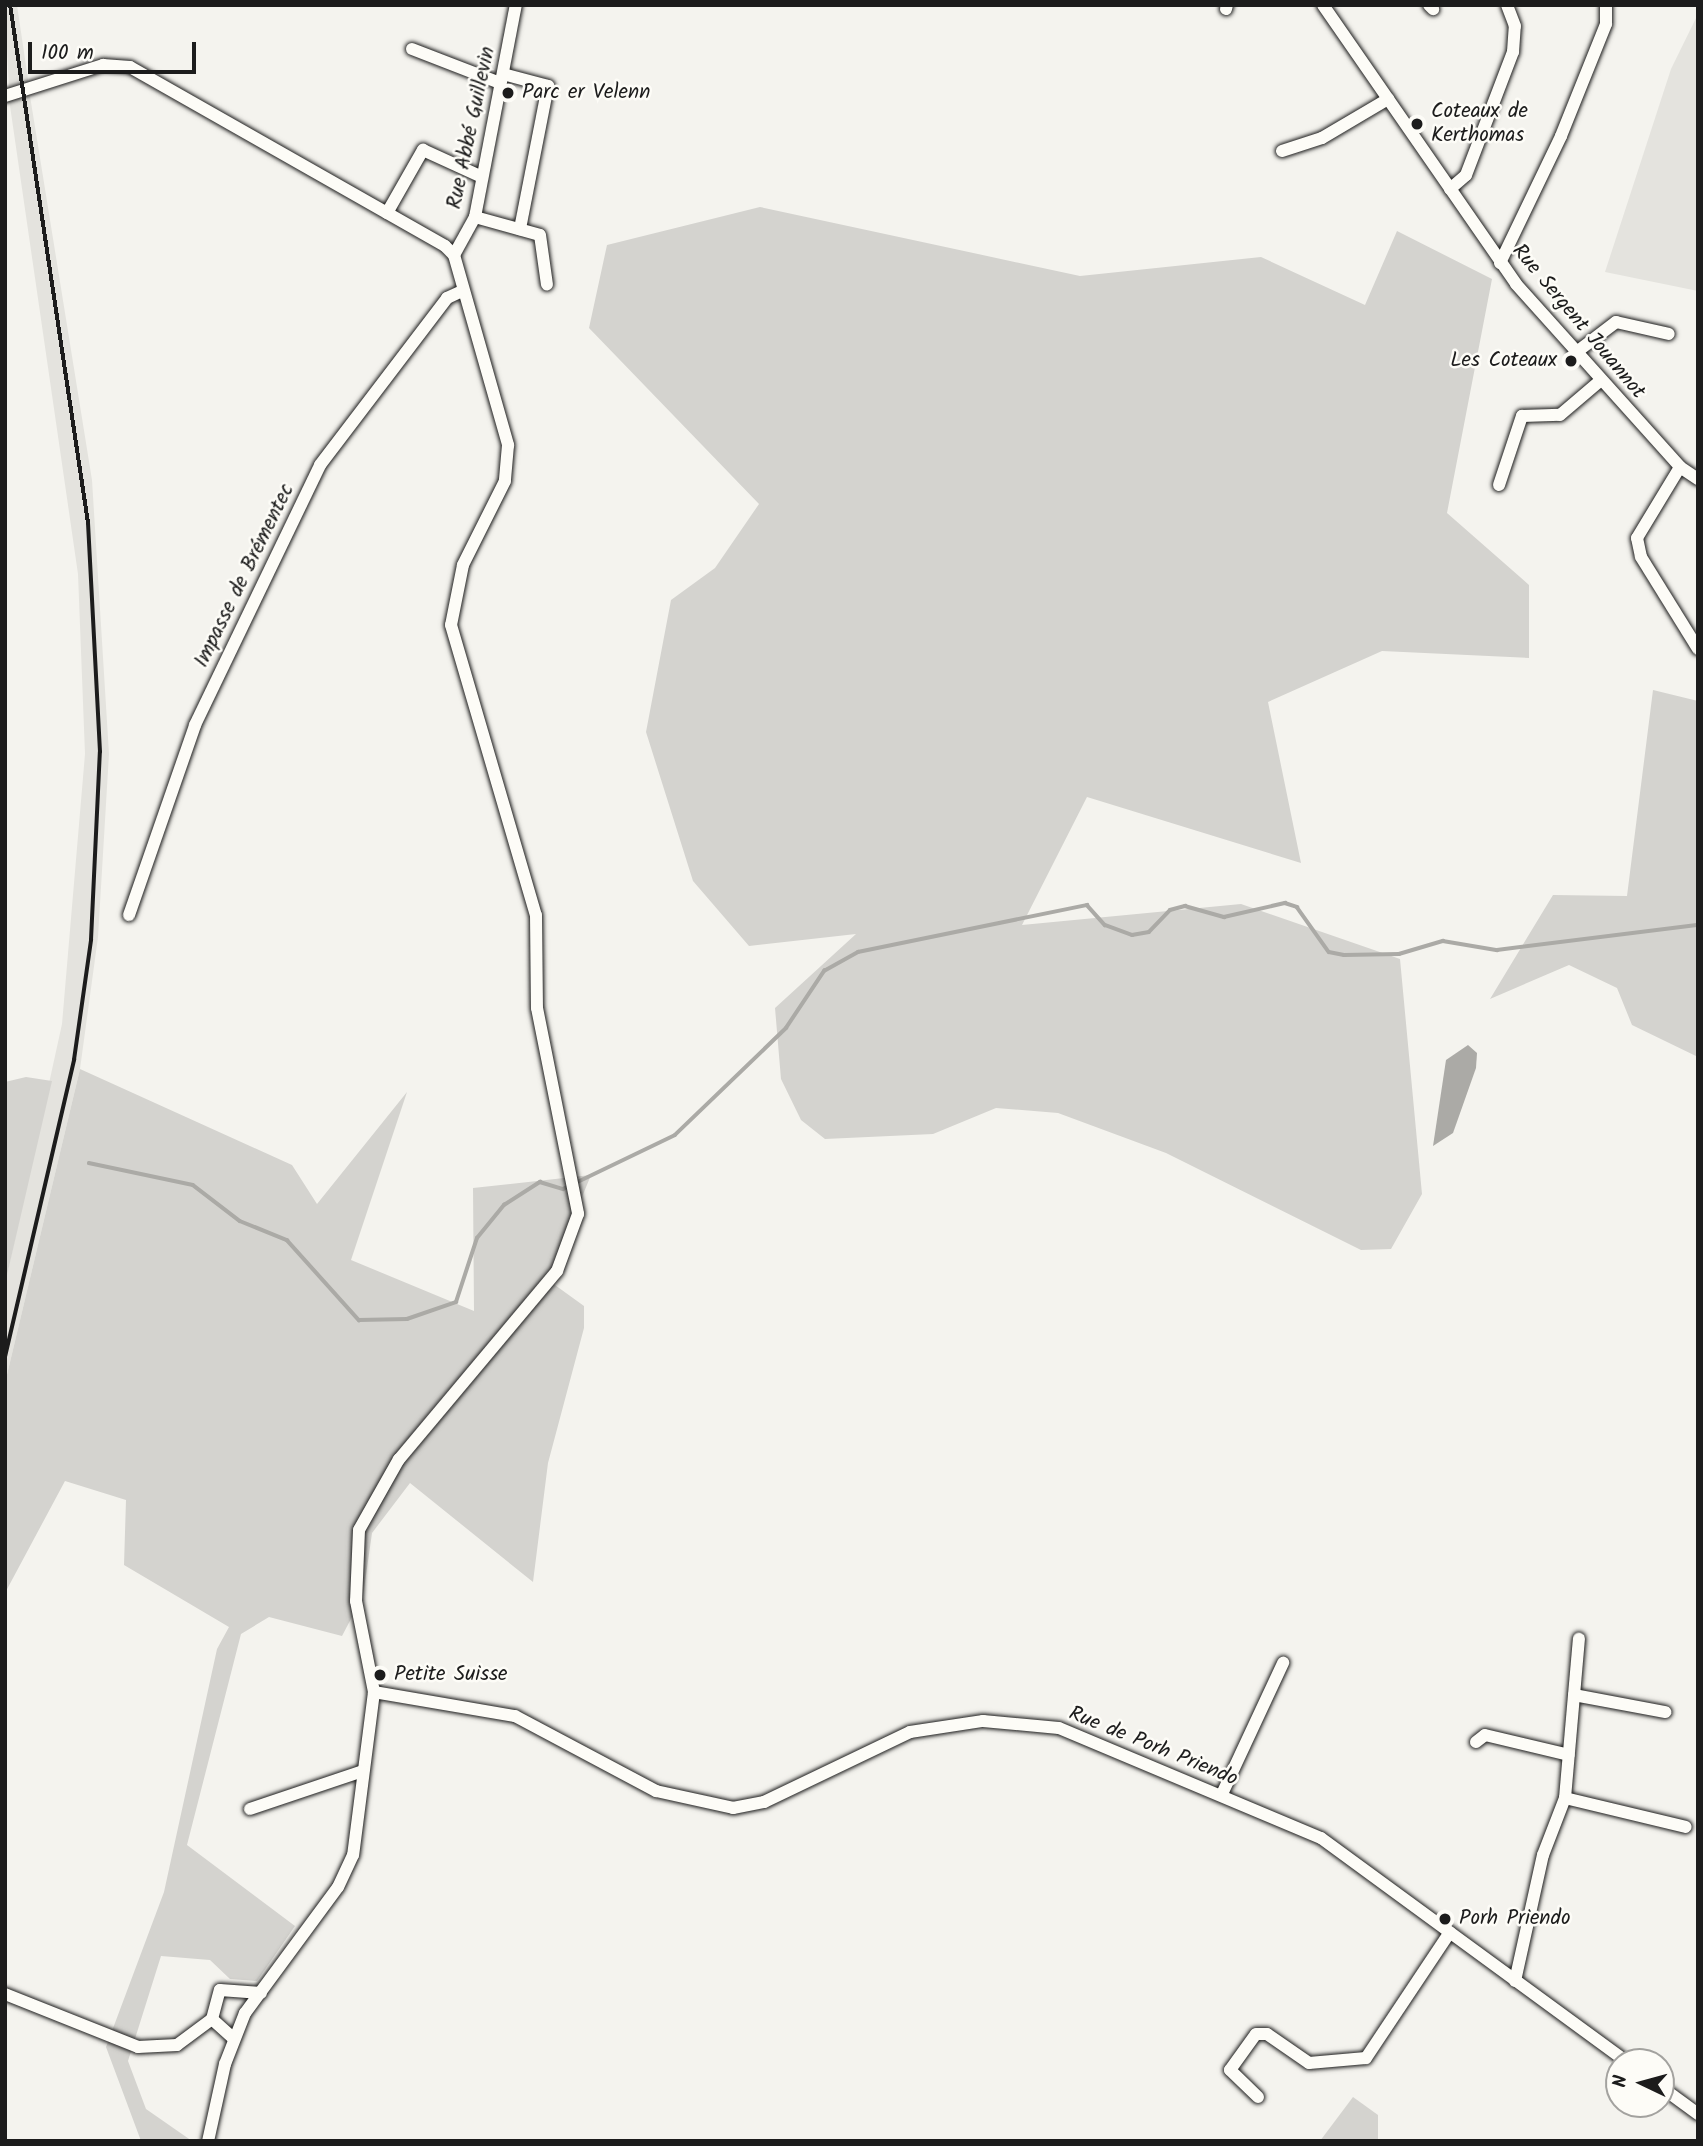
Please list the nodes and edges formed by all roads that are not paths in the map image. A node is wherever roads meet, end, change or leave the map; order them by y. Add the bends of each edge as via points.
1 (516, 5) edge
2 (1323, 5) edge
3 (1507, 5) edge
4 (1605, 6) edge
5 (412, 49) dead end
6 (502, 78) junction
7 (5, 96) edge
8 (1388, 99) junction
9 (1282, 151) dead end
10 (482, 177) junction
11 (1450, 189) junction
12 (387, 213) junction
13 (475, 217) junction
14 (520, 229) junction
15 (453, 255) junction
16 (1500, 263) junction
17 (547, 285) dead end
18 (460, 292) junction
19 (1669, 334) dead end
20 (1574, 354) junction
21 (1600, 381) junction
22 (1679, 467) junction
23 (1698, 479) edge
24 (1499, 485) dead end
25 (1698, 649) edge
26 (129, 915) dead end
27 (1579, 1639) dead end
28 (1283, 1663) dead end
29 (374, 1692) junction
30 (1574, 1695) junction
31 (1665, 1712) dead end
32 (1476, 1742) dead end
33 (1569, 1755) junction
34 (363, 1771) junction
35 (1222, 1794) junction
36 (1565, 1798) junction
37 (250, 1809) dead end
38 (1686, 1827) dead end
39 (1450, 1932) junction
40 (1515, 1981) junction
41 (261, 1993) junction
42 (5, 1994) edge
43 (212, 2019) junction
44 (233, 2038) junction
45 (1608, 2048) edge
46 (1258, 2097) dead end
47 (1675, 2097) edge
48 (1698, 2114) edge
49 (208, 2141) edge

1 - 6 street, Rue Abbé Guillevin
2 - 8 street, Rue Sergent Jouannot
3 - 11 street via 1516,26 1513,52 1466,175
4 - 16 street via 1606,24 1561,136
5 - 6 street
6 - 10 street, Rue Abbé Guillevin
6 - 14 street via 548,86
7 - 12 street via 103,65 130,68
8 - 9 street via 1322,138
8 - 11 street, Rue Sergent Jouannot
10 - 12 street via 423,150
10 - 13 street, Rue Abbé Guillevin
11 - 16 street, Rue Sergent Jouannot
12 - 15 street
13 - 14 street
13 - 15 street, Rue Abbé Guillevin
14 - 17 street via 540,235
15 - 18 street
16 - 20 street, Rue Sergent Jouannot
18 - 26 street, Impasse de Brémentec via 447,298 320,465 195,725
18 - 29 street via 509,459 505,481 463,565 452,625 536,915 537,1008 575,1188 574,1232 557,1270 399,1459 359,1530 356,1601
19 - 20 street via 1616,322
20 - 21 street, Rue Sergent Jouannot
21 - 22 street, Rue Sergent Jouannot
21 - 24 street via 1560,415 1522,416
22 - 23 street, Rue Sergent Jouannot
22 - 25 street via 1637,538 1641,557
27 - 30 street
28 - 35 street
29 - 34 street
29 - 35 street, Rue de Porh Priendo via 515,1716 656,1791 702,1805 764,1802 910,1732 983,1721 1059,1728
30 - 31 street
30 - 33 street
32 - 33 street via 1485,1735
33 - 36 street
34 - 37 street
34 - 41 street via 353,1855 338,1887
35 - 39 street, Rue de Porh Priendo via 1321,1838
36 - 38 street
36 - 40 street via 1544,1855
39 - 40 street, Rue de Porh Priendo
39 - 46 street via 1366,2058 1309,2063 1267,2034 1256,2034 1230,2070
40 - 45 street, Rue de Porh Priendo
41 - 43 street via 220,1990
41 - 44 street
42 - 43 street via 138,2047 177,2045
43 - 44 street
44 - 49 street
47 - 48 street

